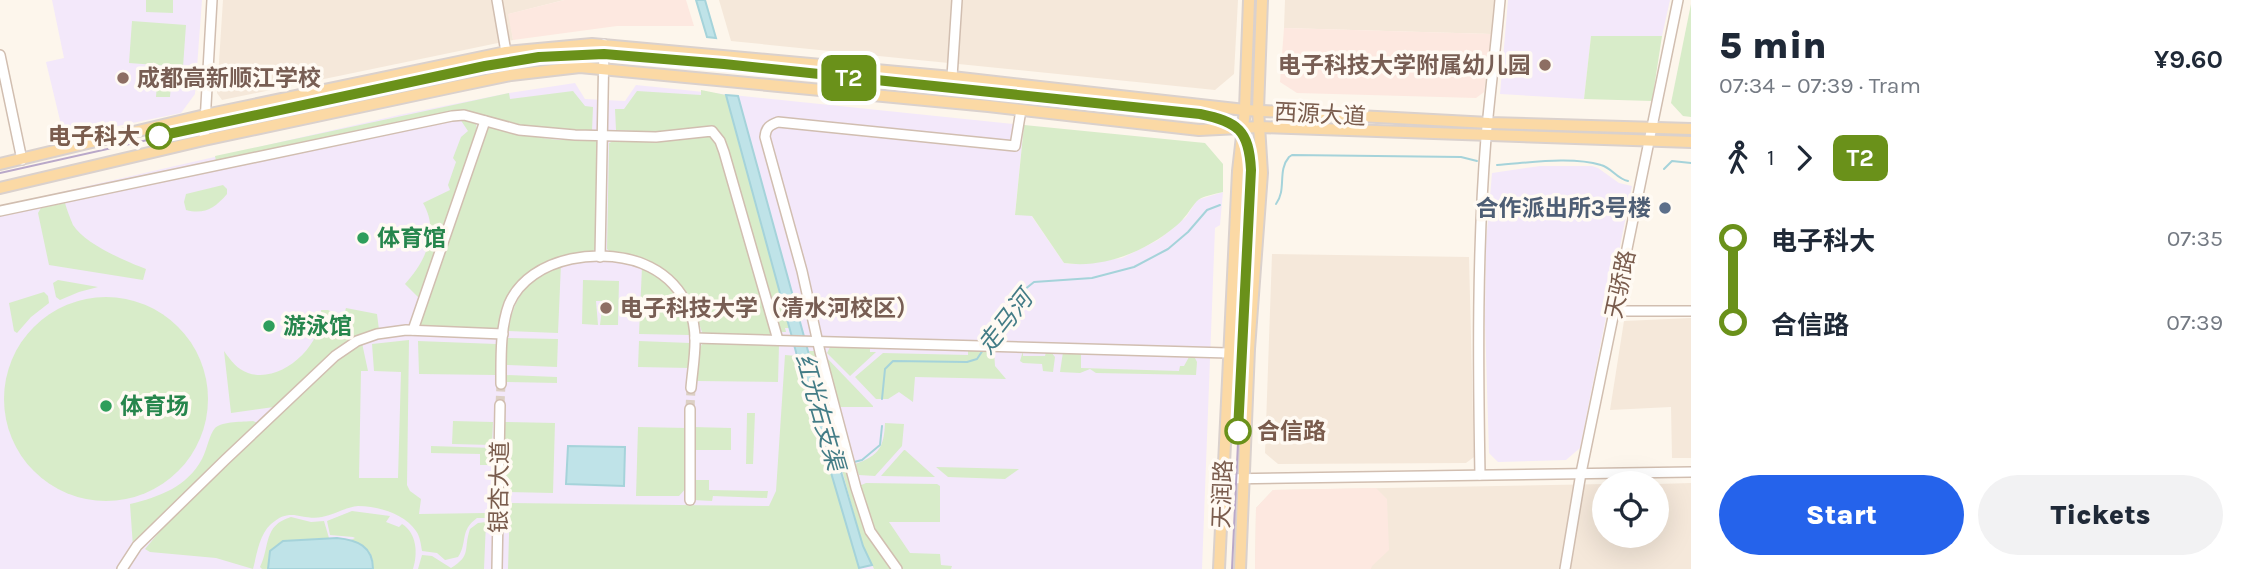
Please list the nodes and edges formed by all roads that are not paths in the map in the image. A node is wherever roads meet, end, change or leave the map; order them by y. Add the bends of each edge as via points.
1 (212, 0) edge
2 (497, 0) edge
3 (957, 0) edge
4 (1249, 0) edge
5 (1262, 0) edge
6 (1500, 0) edge
7 (1678, 0) edge
8 (604, 44) junction
9 (506, 52) junction
10 (0, 55) edge
11 (604, 69) junction
12 (952, 77) junction
13 (1021, 110) junction
14 (1245, 110) junction
15 (1258, 110) junction
16 (205, 115) junction
17 (485, 121) junction
18 (1260, 127) junction
19 (1243, 128) junction
20 (1652, 128) junction
21 (1487, 129) junction
22 (1691, 130) edge
23 (603, 136) junction
24 (204, 140) junction
25 (1650, 141) junction
26 (1691, 142) edge
27 (22, 160) junction
28 (0, 164) edge
29 (0, 188) edge
30 (0, 211) edge
31 (600, 257) junction
32 (1615, 311) junction
33 (1691, 311) edge
34 (413, 330) junction
35 (503, 334) junction
36 (695, 338) junction
37 (778, 340) junction
38 (813, 341) junction
39 (1228, 353) junction
40 (500, 384) tunnel mouth
41 (691, 388) tunnel mouth
42 (500, 405) tunnel mouth
43 (690, 409) tunnel mouth
44 (1691, 472) edge
45 (1581, 473) junction
46 (1480, 475) junction
47 (1223, 478) junction
48 (1244, 478) junction
49 (690, 500) dead end
50 (122, 569) edge
51 (497, 569) edge
52 (897, 569) edge
53 (1219, 569) edge
54 (1240, 569) edge
55 (1565, 569) edge

1 - 16 street
2 - 9 street
3 - 12 street
4 - 14 main road, 天润路
5 - 15 main road, 天润路
6 - 21 street
7 - 20 street, 天骄路
8 - 9 main road, 西源大道
8 - 11 street
8 - 12 main road, 西源大道
9 - 16 main road, 西源大道
10 - 27 street
11 - 13 main road, 西源大道
11 - 23 street
11 - 24 main road, 西源大道 via 554,68 511,75
12 - 14 main road, 西源大道
13 - 19 main road, 西源大道 via 1199,130
13 - 38 street via 1015,146 778,122 768,127 765,137 800,262
14 - 15 main road, 西源大道
14 - 19 main road, 天润路
15 - 18 main road, 天润路
15 - 21 main road, 西源大道
16 - 24 street
16 - 27 main road, 西源大道
17 - 23 street via 543,134
17 - 30 street via 464,115 411,123
17 - 34 street
18 - 19 main road, 西源大道
18 - 21 main road, 西源大道
18 - 48 main road, 天润路 via 1262,173
19 - 39 main road, 天润路
20 - 21 main road, 西源大道
20 - 22 main road, 西源大道
20 - 25 street, 天骄路
21 - 25 main road, 西源大道
21 - 46 street via 1479,259
23 - 31 street
23 - 37 street via 712,131 717,136
24 - 29 main road, 西源大道
25 - 26 main road, 西源大道
25 - 32 street, 天骄路
27 - 28 main road, 西源大道
31 - 35 street via 564,259 533,275 509,305
31 - 36 street via 638,262 672,282 689,308
32 - 33 street
32 - 45 street, 天骄路
34 - 35 street
34 - 50 street via 377,334 335,356 137,546
35 - 40 street
36 - 37 street
36 - 41 street
37 - 38 street
38 - 39 street
38 - 52 street via 867,523
39 - 47 main road, 天润路
42 - 51 street, 银杏大道
43 - 49 street
44 - 45 street
45 - 46 street
45 - 55 street, 天骄路
46 - 48 street
47 - 48 street
47 - 53 main road, 天润路
48 - 54 main road, 天润路

